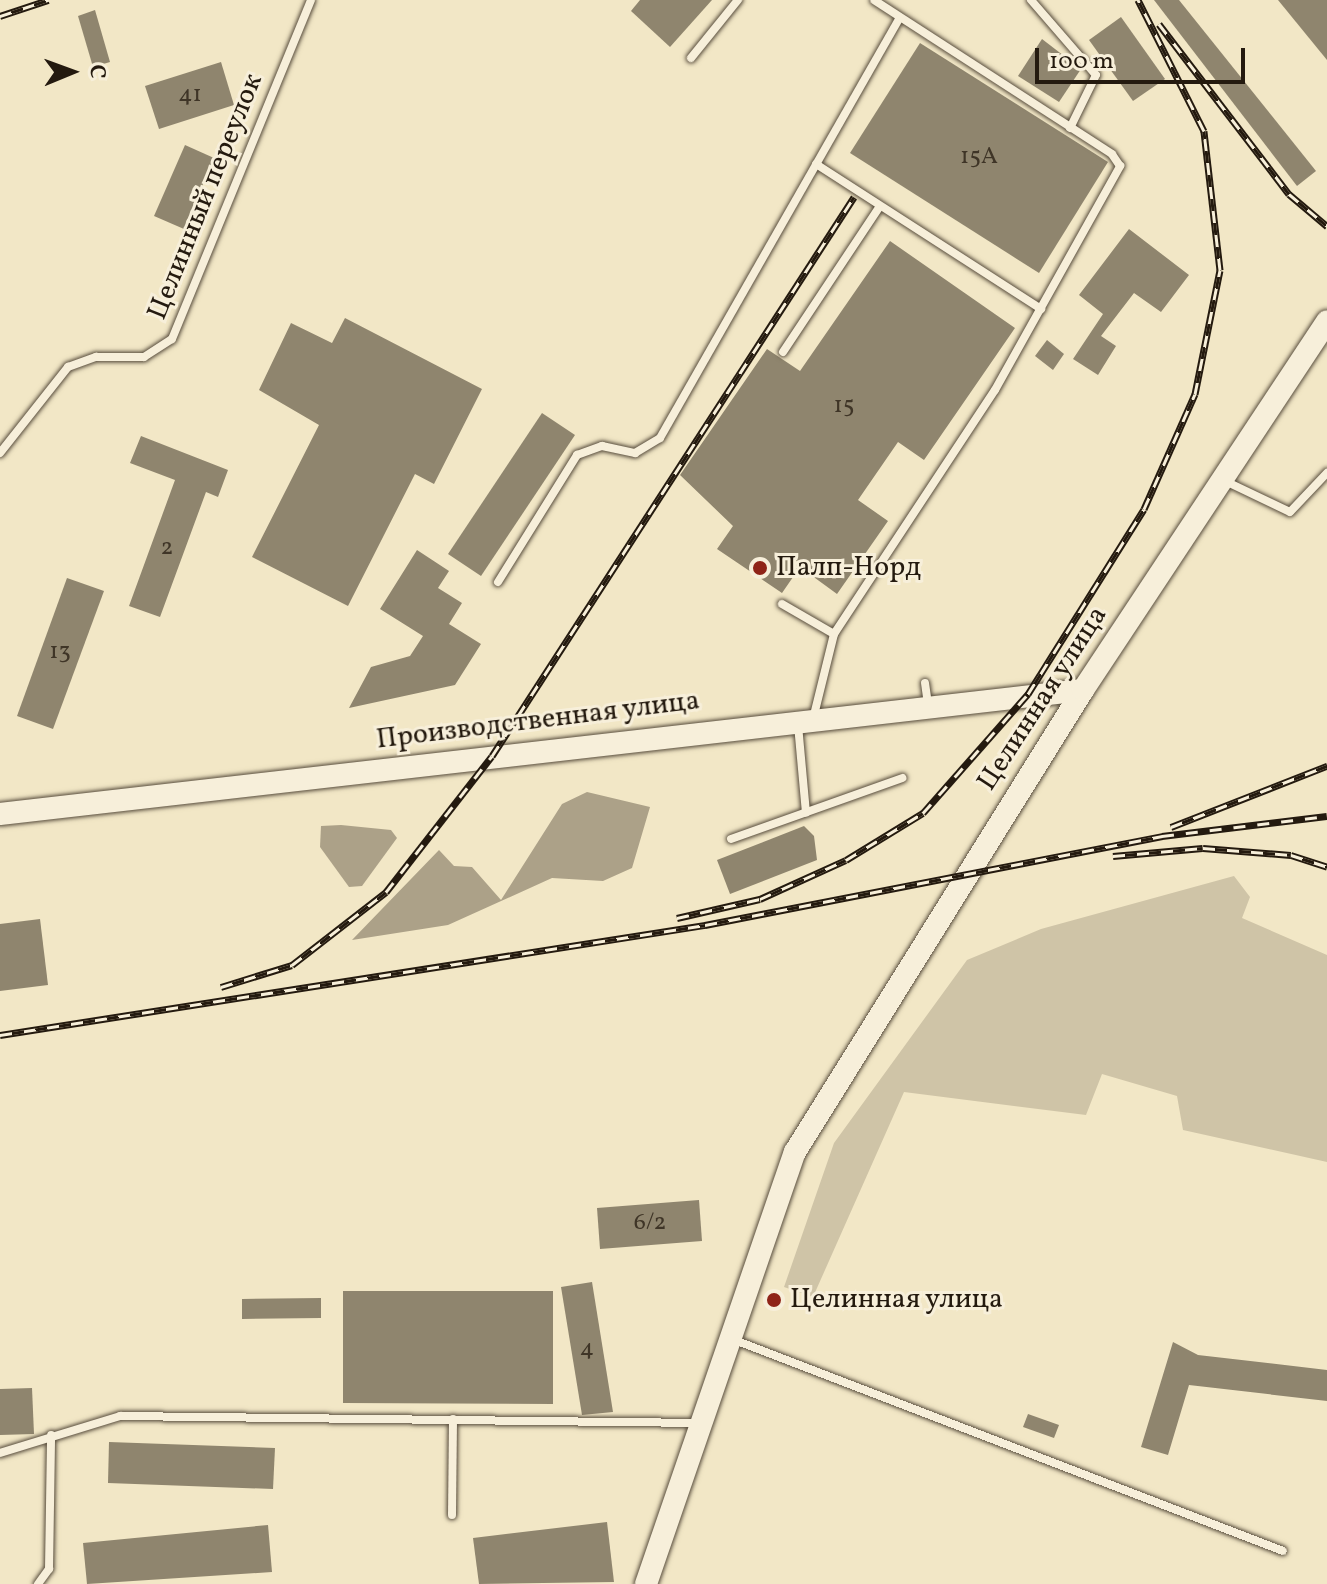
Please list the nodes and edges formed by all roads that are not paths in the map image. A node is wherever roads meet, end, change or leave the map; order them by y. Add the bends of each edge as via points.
1 (311, 0) edge
2 (738, 0) edge
3 (874, 0) edge
4 (1031, 0) edge
5 (900, 18) junction
6 (691, 58) dead end
7 (1070, 128) junction
8 (816, 164) junction
9 (880, 206) junction
10 (1041, 309) junction
11 (1327, 321) edge
12 (783, 352) dead end
13 (0, 453) edge
14 (1327, 473) edge
15 (1222, 480) junction
16 (498, 582) dead end
17 (782, 604) dead end
18 (834, 634) junction
19 (925, 683) dead end
20 (1083, 690) junction
21 (928, 705) junction
22 (805, 720) junction
23 (902, 778) dead end
24 (806, 813) junction
25 (0, 814) edge
26 (731, 839) dead end
27 (728, 1337) junction
28 (453, 1419) junction
29 (699, 1423) junction
30 (51, 1435) junction
31 (0, 1453) edge
32 (452, 1515) dead end
33 (1283, 1551) dead end
34 (38, 1584) edge
35 (646, 1584) edge

1 - 13 lane, Целинный переулок via 172,339 144,357 96,357 68,367
2 - 6 lane
3 - 5 lane
4 - 7 lane via 1096,75
5 - 7 lane
5 - 8 lane
7 - 10 lane via 1120,166
8 - 9 lane
8 - 16 lane via 660,438 635,453 602,446 577,455
9 - 10 lane
9 - 12 lane
10 - 18 lane
11 - 15 street, Целинная улица
14 - 15 lane via 1290,512
15 - 20 street, Целинная улица
17 - 18 lane
18 - 22 lane
19 - 21 lane
20 - 21 street, Производственная улица
20 - 27 street, Целинная улица via 795,1152
21 - 22 street, Производственная улица
22 - 24 lane
22 - 25 street, Производственная улица
23 - 24 lane
24 - 26 lane
27 - 29 street, Целинная улица
27 - 33 lane
28 - 29 lane
28 - 30 lane via 120,1416
28 - 32 lane
29 - 35 street, Целинная улица
30 - 31 lane
30 - 34 lane via 49,1569

